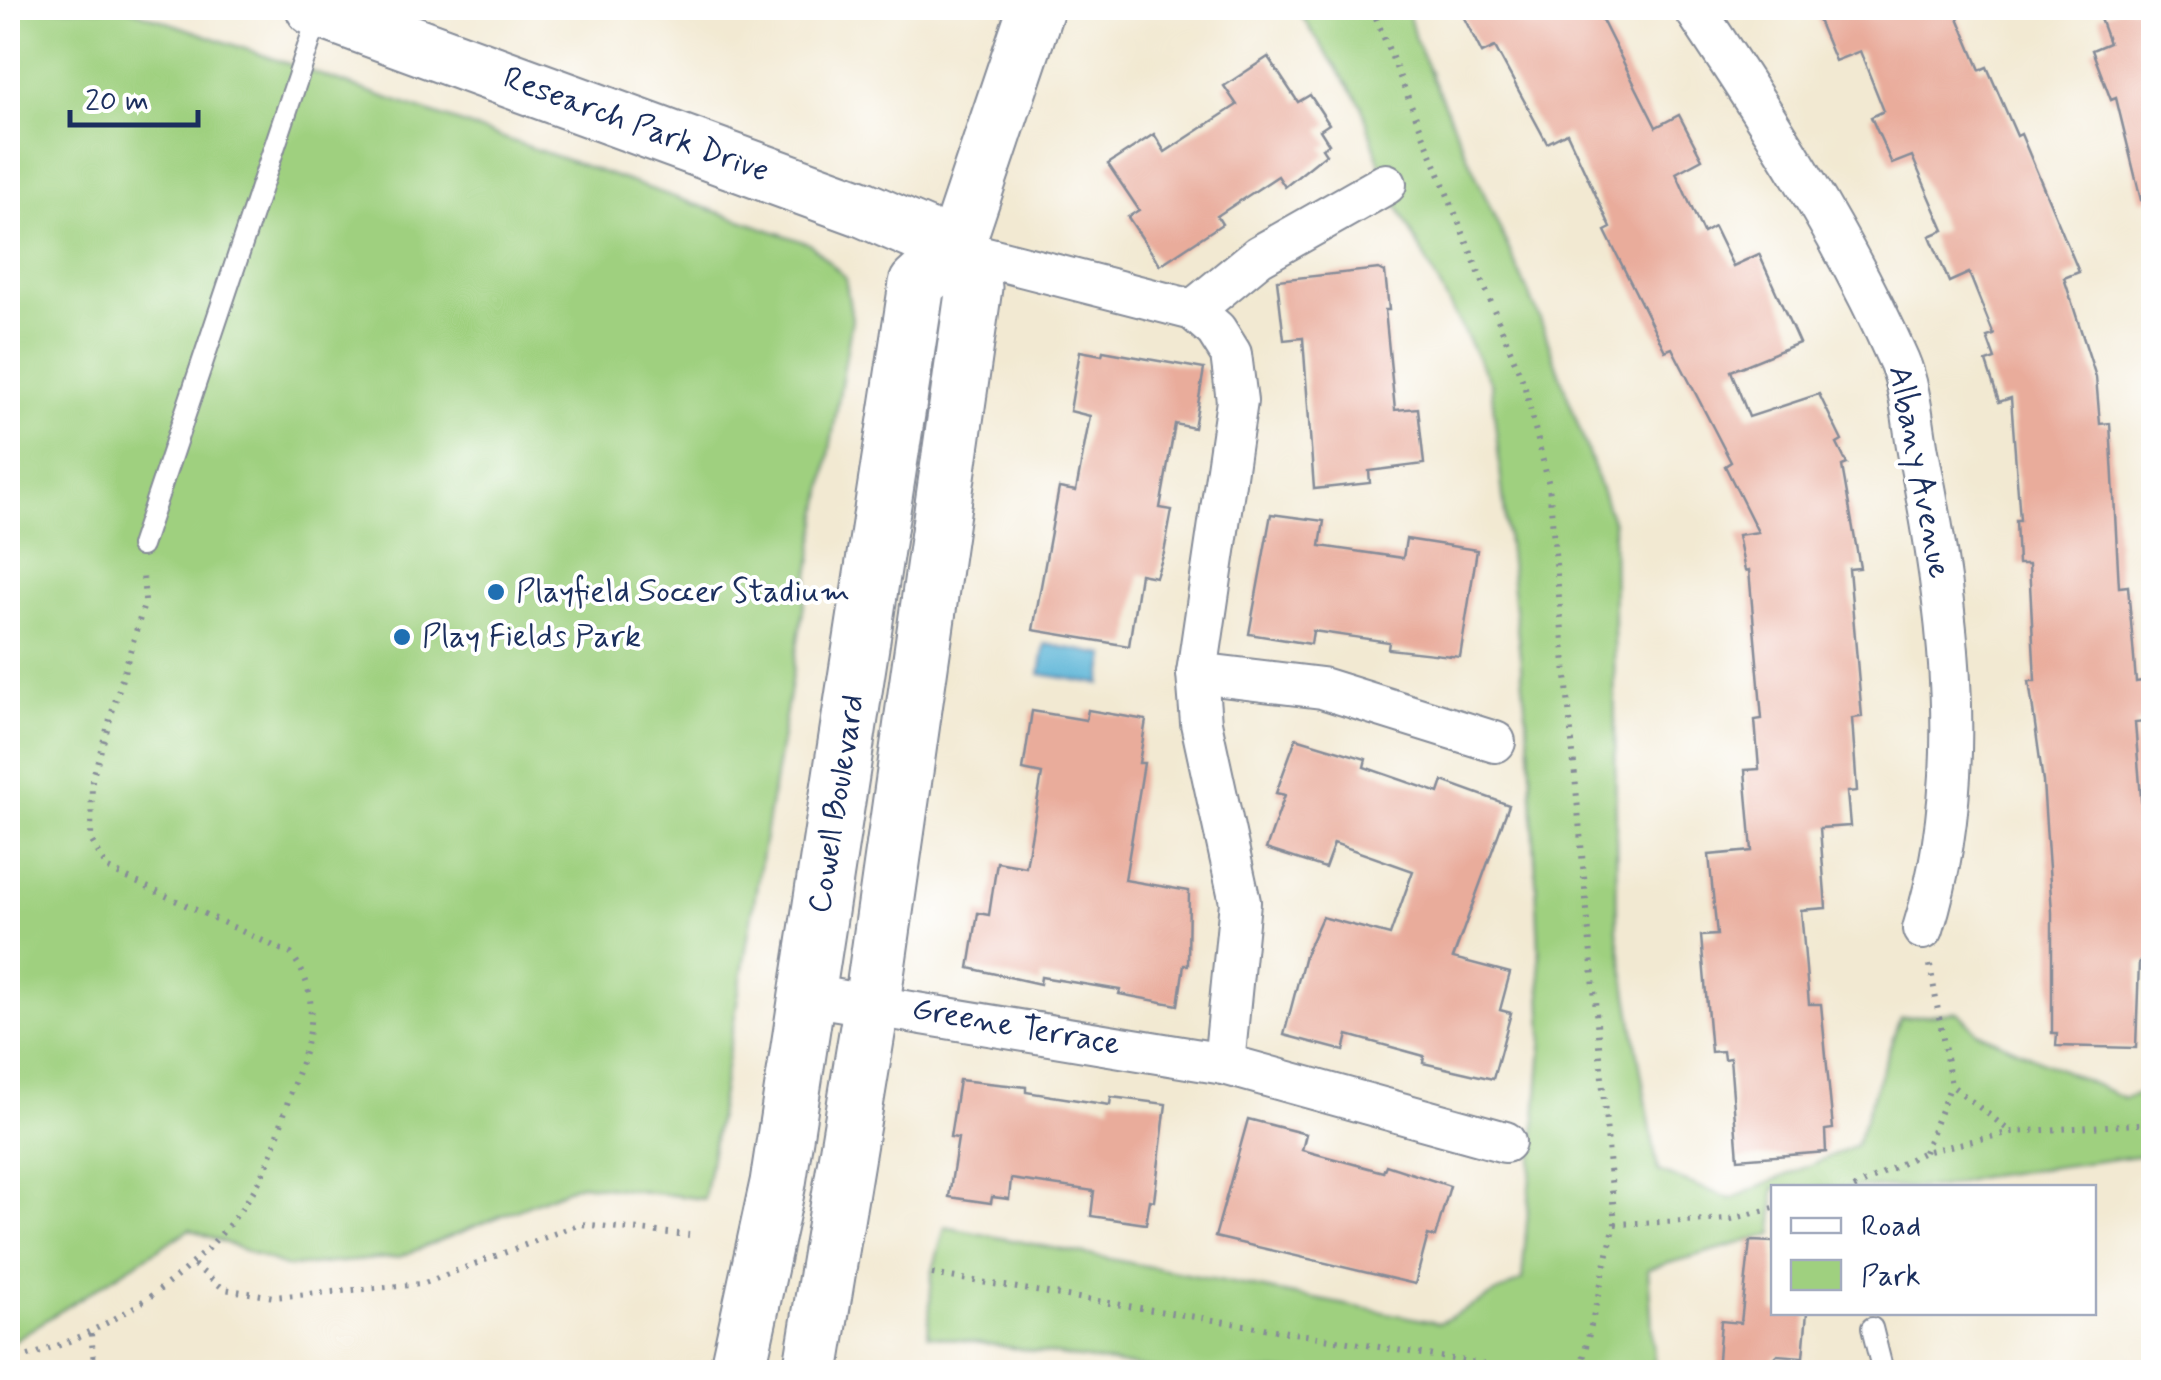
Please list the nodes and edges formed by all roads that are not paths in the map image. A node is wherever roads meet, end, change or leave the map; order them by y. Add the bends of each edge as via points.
1 (317, 8) edge
2 (1036, 8) edge
3 (1694, 8) edge
4 (1386, 184) dead end
5 (955, 249) junction
6 (1194, 310) junction
7 (141, 546) road end
8 (1197, 673) junction
9 (1495, 742) dead end
10 (1923, 929) road end
11 (808, 994) junction
12 (872, 1003) junction
13 (1224, 1064) junction
14 (1504, 1142) dead end
15 (1872, 1328) dead end
16 (736, 1372) edge
17 (812, 1372) edge
18 (1883, 1372) edge

1 - 5 main road, Research Park Drive
1 - 7 lane
2 - 5 main road, Cowell Boulevard
3 - 10 street, Albany Avenue via 1796,161 1901,364 1940,563 1952,740 1942,868
4 - 6 street via 1258,256
5 - 6 street
5 - 11 main road, Cowell Boulevard via 916,284
5 - 12 main road, Cowell Boulevard via 974,286
6 - 8 street via 1231,354 1237,401
8 - 9 street via 1322,688
8 - 13 street via 1201,722 1240,902
11 - 12 street, Greene Terrace
11 - 16 main road, Cowell Boulevard via 778,1183
12 - 13 street, Greene Terrace
12 - 17 main road, Cowell Boulevard
13 - 14 street, Greene Terrace
15 - 18 lane

